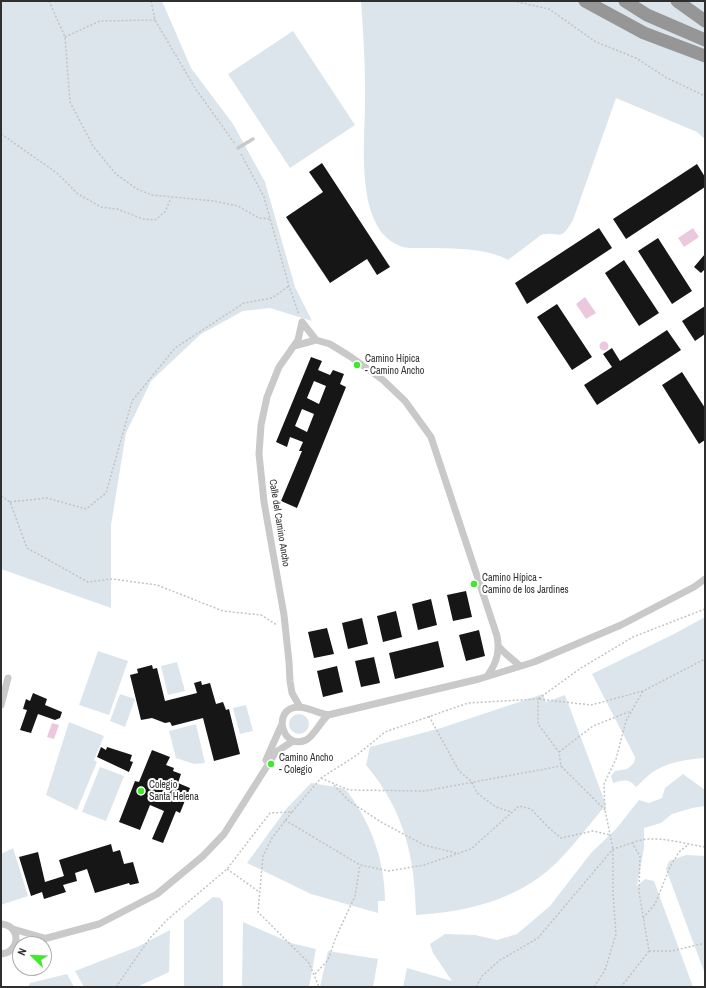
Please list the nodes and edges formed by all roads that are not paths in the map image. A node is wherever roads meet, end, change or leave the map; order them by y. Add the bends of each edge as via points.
1 (585, 1) edge
2 (625, 1) edge
3 (677, 1) edge
4 (705, 21) edge
5 (705, 40) edge
6 (705, 56) edge
7 (253, 139) dead end
8 (238, 148) road end
9 (316, 340) junction
10 (294, 346) junction
11 (705, 579) edge
12 (499, 647) junction
13 (520, 666) junction
14 (488, 675) junction
15 (8, 678) dead end
16 (1, 705) edge
17 (300, 707) junction
18 (311, 711) junction
19 (328, 715) junction
20 (281, 725) junction
21 (316, 727) junction
22 (294, 741) junction
23 (261, 774) junction
24 (1, 924) edge
25 (13, 929) junction
26 (16, 936) edge
27 (37, 936) edge
28 (52, 936) edge
29 (12, 950) edge
30 (1, 954) edge

1 - 6 highway via 644,34
2 - 5 highway via 647,15
3 - 4 highway
7 - 8 lane
9 - 10 street
9 - 10 street, Calle del Camino Ancho via 302,322
9 - 12 street via 330,344 383,380 405,401 431,437
10 - 17 street, Calle del Camino Ancho via 279,367 267,397 261,425 259,454 292,693
11 - 13 street via 621,625
12 - 13 street
12 - 14 street via 496,662
13 - 14 street
14 - 19 street
15 - 16 street
17 - 18 street
17 - 20 street via 289,710
18 - 19 street
18 - 21 street
19 - 21 street
20 - 22 street via 285,735
20 - 23 street
21 - 22 street via 310,738
22 - 23 street via 276,752
23 - 28 street via 224,834 204,856 157,894 99,924
24 - 25 street
25 - 26 street
25 - 27 street
29 - 30 street

